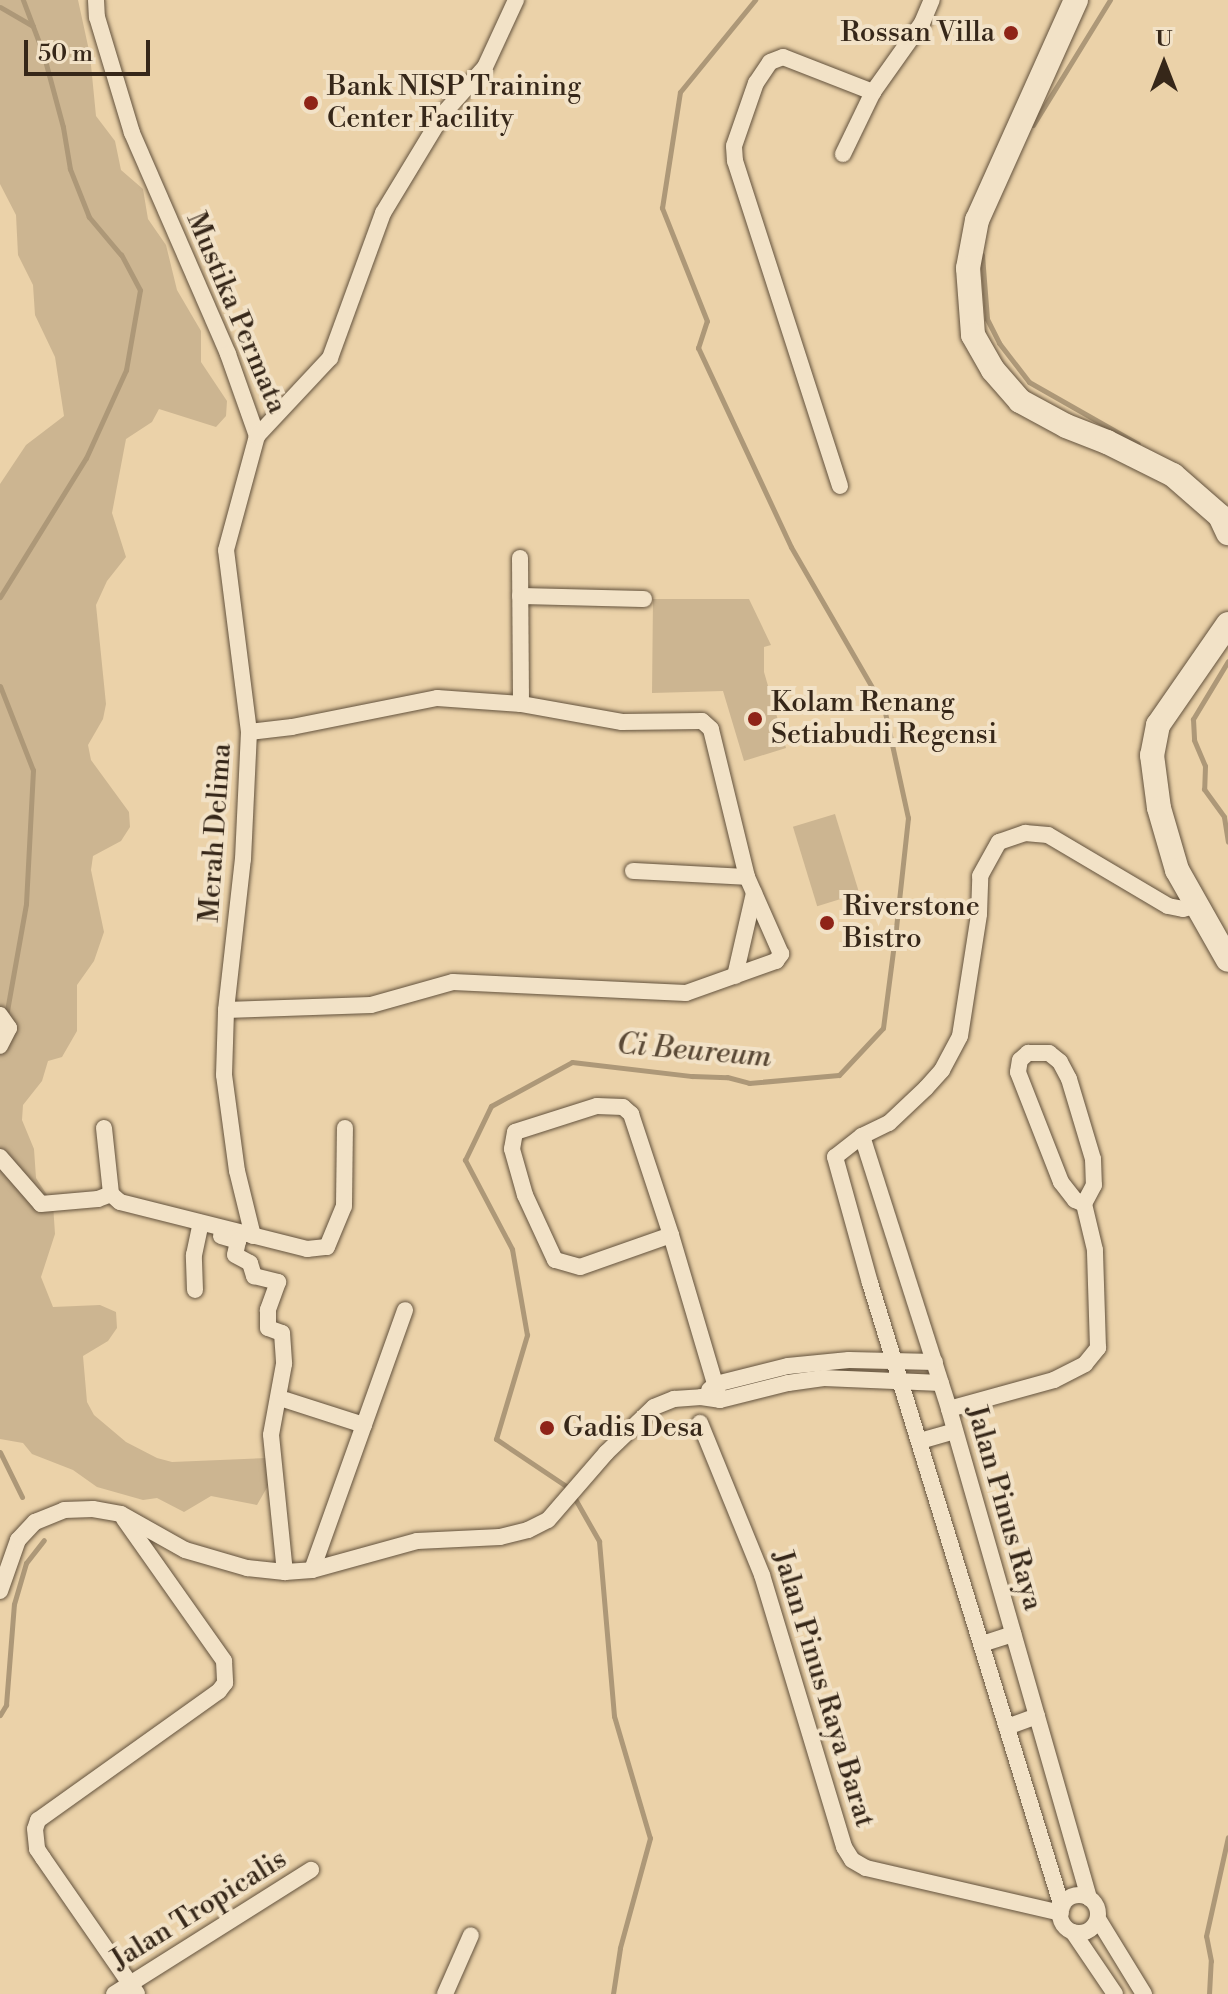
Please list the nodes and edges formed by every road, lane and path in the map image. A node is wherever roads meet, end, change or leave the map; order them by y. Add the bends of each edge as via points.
1 (96, 0) edge
2 (516, 0) edge
3 (932, 0) edge
4 (1076, 0) edge
5 (873, 92) junction
6 (843, 154) dead end
7 (257, 436) junction
8 (840, 486) dead end
9 (1228, 533) edge
10 (520, 558) dead end
11 (520, 596) junction
12 (644, 599) dead end
13 (1228, 624) edge
14 (521, 704) junction
15 (249, 732) junction
16 (633, 871) dead end
17 (751, 885) junction
18 (1195, 906) junction
19 (1228, 960) edge
20 (735, 976) junction
21 (226, 1010) junction
22 (4, 1022) edge
23 (0, 1046) edge
24 (104, 1128) dead end
25 (345, 1128) dead end
26 (862, 1136) junction
27 (0, 1157) edge
28 (111, 1194) junction
29 (1084, 1204) junction
30 (200, 1227) junction
31 (671, 1235) junction
32 (253, 1236) junction
33 (195, 1290) dead end
34 (405, 1310) dead end
35 (895, 1361) junction
36 (935, 1362) junction
37 (902, 1381) junction
38 (941, 1383) junction
39 (718, 1392) junction
40 (286, 1400) dead end
41 (949, 1409) junction
42 (700, 1423) dead end
43 (364, 1425) junction
44 (955, 1431) junction
45 (920, 1441) junction
46 (121, 1514) junction
47 (312, 1570) junction
48 (285, 1572) junction
49 (0, 1591) edge
50 (1013, 1634) junction
51 (982, 1644) junction
52 (1037, 1716) junction
53 (1007, 1727) junction
54 (311, 1870) dead end
55 (1089, 1898) junction
56 (1061, 1910) junction
57 (1098, 1919) junction
58 (1073, 1932) junction
59 (471, 1935) dead end
60 (133, 1988) edge
61 (114, 1994) edge
62 (445, 1994) edge
63 (1115, 1994) edge
64 (1144, 1994) edge

1 - 7 street, Mustika Permata via 132,133 228,354
2 - 7 street, Mustika Permata via 485,67 443,114 383,213 330,358
3 - 5 street
4 - 9 main road via 977,220 968,268 973,335 993,370 1020,401 1173,475 1220,516
5 - 6 street
5 - 8 street via 783,57 776,59 756,83 734,146
7 - 15 street, Merah Delima via 226,550
10 - 11 street
11 - 12 street
11 - 14 street
13 - 18 main road via 1158,725 1152,755 1159,808 1177,870
14 - 15 street via 437,698
14 - 17 street via 622,722 707,723
15 - 21 street, Merah Delima via 243,859
16 - 17 street
17 - 20 street
17 - 20 street via 781,956
18 - 19 main road
18 - 26 street via 1168,906 1048,835 1025,833 999,842 980,876 960,1036 926,1088 889,1123
20 - 21 street via 686,993 453,982 371,1005
21 - 32 street, Merah Delima via 226,1109
22 - 23 street
24 - 28 street
25 - 32 street via 344,1206 327,1247 307,1249
26 - 35 street via 841,1150 836,1164
26 - 36 street, Jalan Pinus Raya
27 - 28 street via 41,1204
28 - 30 street via 120,1202
29 - 29 street via 1061,1182 1018,1072 1028,1053 1049,1053 1069,1079 1093,1159 1094,1185
29 - 41 street via 1095,1250 1095,1355 1054,1380
30 - 32 street
30 - 33 street
30 - 48 street via 238,1241 235,1255 250,1263 254,1276 278,1282 268,1328 282,1333 284,1364 271,1435
31 - 31 street via 631,1114 623,1107 597,1106 515,1132 512,1149 525,1195 555,1260 580,1267
31 - 39 street
34 - 43 street
35 - 36 street
35 - 37 street
35 - 39 street via 788,1366
36 - 38 street, Jalan Pinus Raya
37 - 38 street
37 - 39 street via 824,1378
37 - 45 street
38 - 41 street, Jalan Pinus Raya
39 - 47 street via 654,1407 548,1520 500,1537 417,1541
40 - 43 street
41 - 44 street, Jalan Pinus Raya
42 - 56 street, Jalan Pinus Raya Barat via 762,1575 852,1860 866,1868
43 - 47 street
44 - 45 street
44 - 50 street, Jalan Pinus Raya
45 - 51 street
46 - 48 street via 206,1558
46 - 49 street via 64,1510 35,1522 18,1540
46 - 60 street via 226,1671 219,1691 36,1824 37,1849
47 - 48 street
50 - 51 street
50 - 52 street, Jalan Pinus Raya
51 - 53 street
52 - 53 street
52 - 55 street, Jalan Pinus Raya
53 - 56 street
54 - 60 street, Jalan Tropicalis
55 - 56 street via 1070,1897
55 - 57 street, Jalan Pinus Raya
56 - 58 street via 1063,1924
57 - 58 street via 1088,1931
57 - 64 street, Jalan Pinus Raya
58 - 63 street
59 - 62 street
60 - 61 street, Jalan Tropicalis

